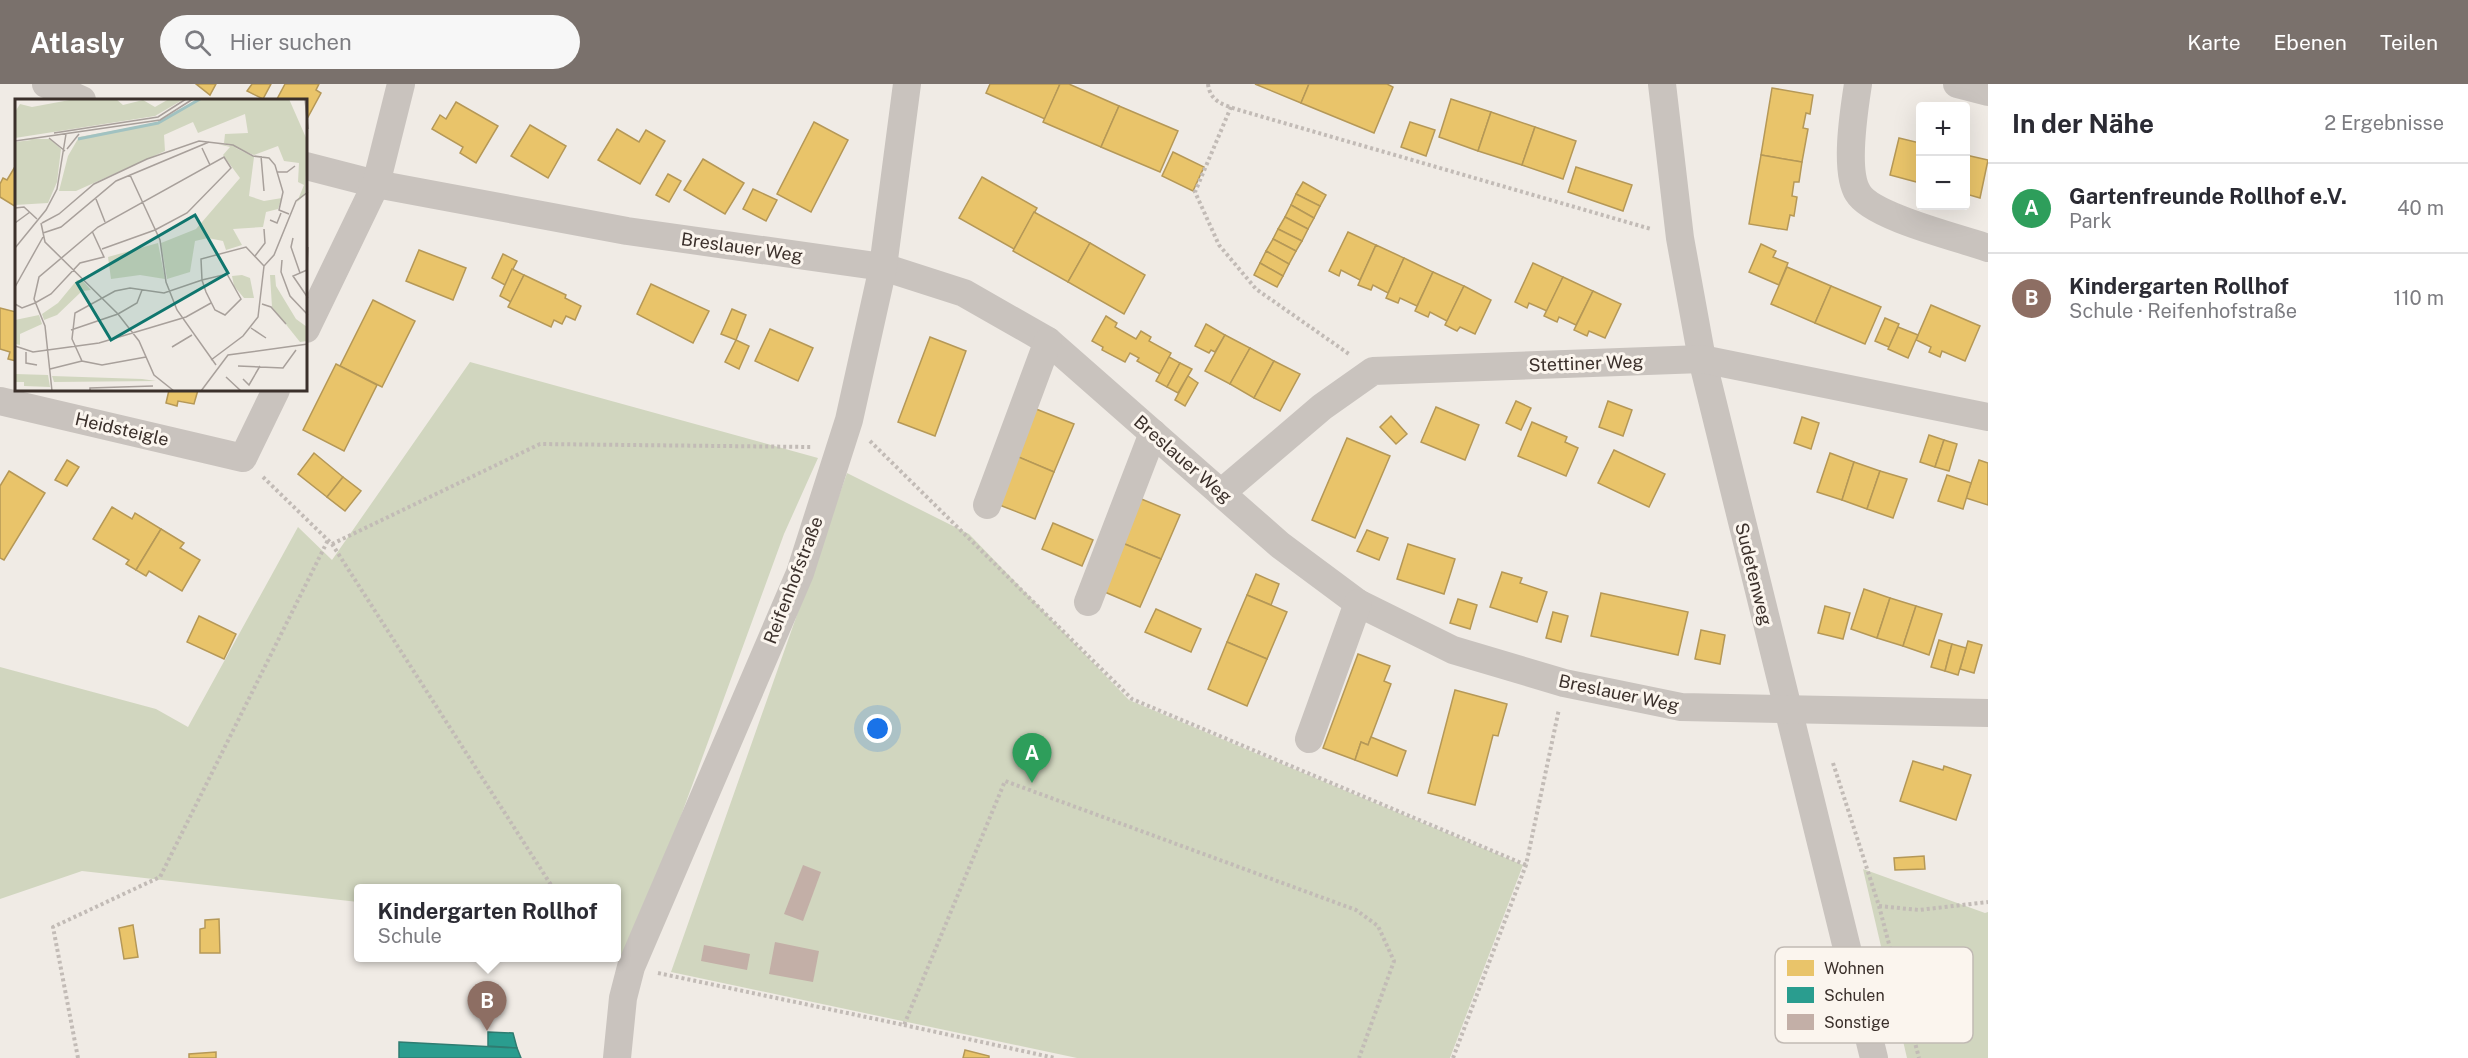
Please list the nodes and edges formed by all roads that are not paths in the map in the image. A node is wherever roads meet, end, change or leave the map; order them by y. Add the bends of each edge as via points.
1 (46, 84) edge
2 (400, 84) edge
3 (907, 84) edge
4 (1662, 84) edge
5 (1858, 84) edge
6 (1957, 84) edge
7 (1988, 92) edge
8 (80, 99) edge
9 (308, 167) edge
10 (376, 184) junction
11 (1988, 248) edge
12 (883, 267) junction
13 (308, 325) edge
14 (1048, 342) junction
15 (1702, 359) junction
16 (275, 392) edge
17 (0, 401) edge
18 (1988, 417) edge
19 (1153, 432) junction
20 (1221, 493) junction
21 (987, 505) dead end
22 (1088, 602) dead end
23 (1358, 603) junction
24 (1787, 710) junction
25 (1988, 713) edge
26 (1309, 739) dead end
27 (1846, 947) edge
28 (1870, 1043) edge
29 (617, 1058) edge
30 (1874, 1058) edge

1 - 8 street
2 - 10 street
3 - 12 street, Reifenhofstraße
4 - 15 street, Sudetenweg via 1680,238
5 - 11 street via 1850,166 1858,194 1881,212
6 - 7 street
9 - 10 street, Breslauer Weg
10 - 12 street, Breslauer Weg via 627,231
10 - 13 street
12 - 14 street, Breslauer Weg via 964,293
12 - 29 street, Reifenhofstraße via 849,420 800,573 631,967 623,998
14 - 19 street, Breslauer Weg
14 - 21 street
15 - 18 street, Stettiner Weg
15 - 20 street, Stettiner Weg via 1373,371 1322,407
15 - 24 street, Sudetenweg
16 - 17 street, Heidsteigle via 243,458
19 - 20 street, Breslauer Weg
19 - 22 street
20 - 23 street, Breslauer Weg via 1280,545
23 - 24 street, Breslauer Weg via 1453,650 1564,683 1681,706
23 - 26 street
24 - 25 street, Breslauer Weg
24 - 27 street, Sudetenweg
28 - 30 street, Sudetenweg

